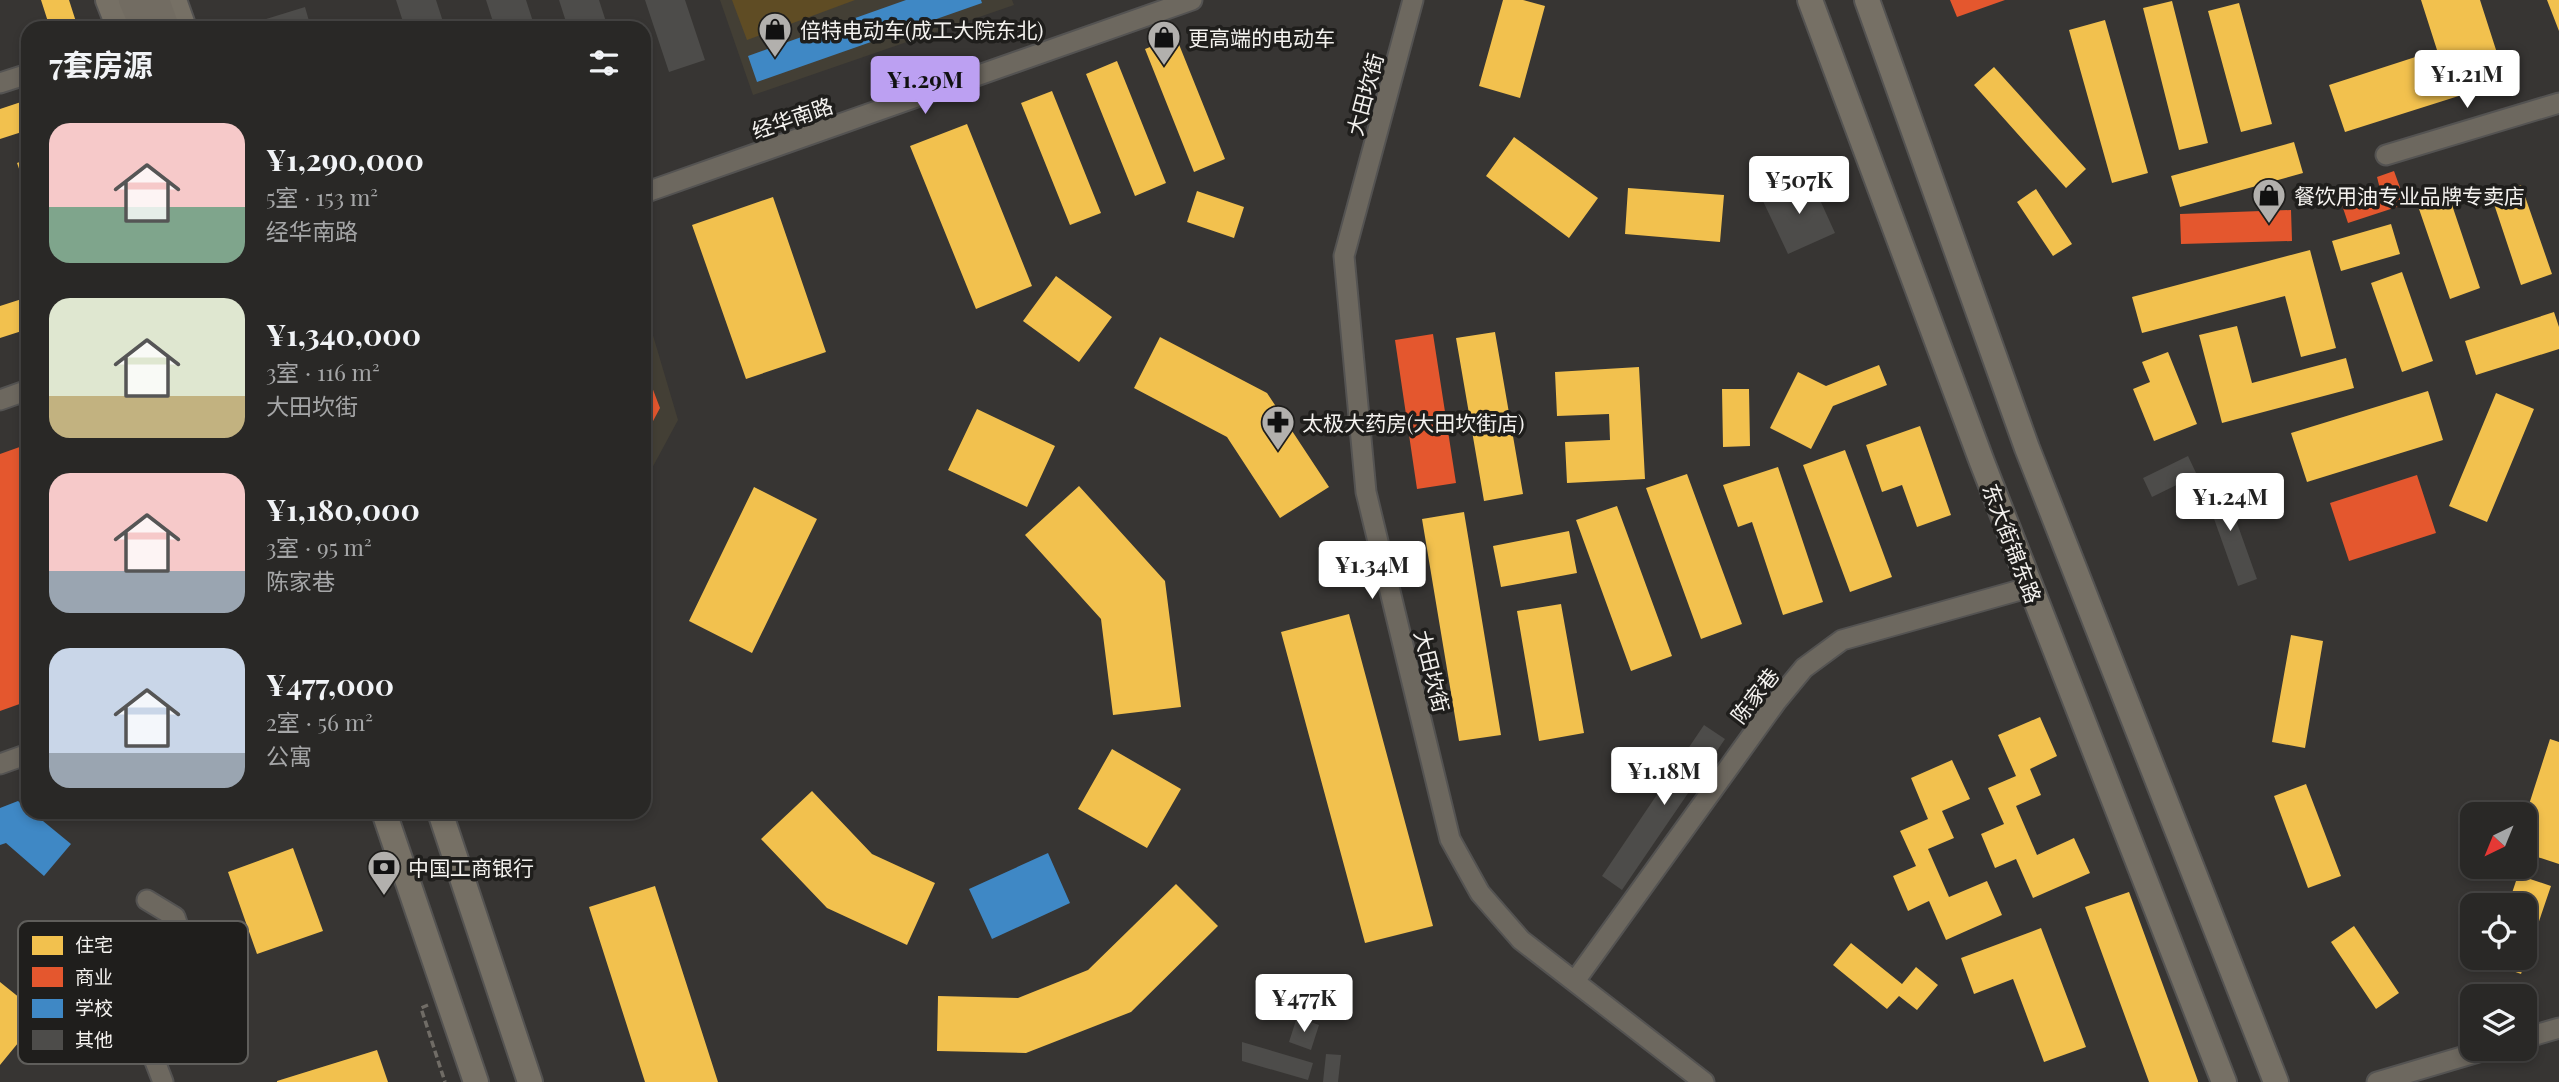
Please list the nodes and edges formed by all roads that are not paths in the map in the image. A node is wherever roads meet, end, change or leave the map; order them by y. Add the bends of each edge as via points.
1 (108, 0) edge
2 (135, 0) edge
3 (155, 0) edge
4 (174, 0) edge
5 (1192, 0) edge
6 (1413, 0) edge
7 (1810, 0) edge
8 (1867, 0) edge
9 (116, 21) edge
10 (143, 21) edge
11 (162, 21) edge
12 (182, 21) edge
13 (21, 76) edge
14 (0, 83) edge
15 (2559, 103) edge
16 (2386, 155) dead end
17 (651, 191) edge
18 (21, 392) edge
19 (0, 400) edge
20 (2031, 587) junction
21 (21, 756) edge
22 (0, 764) edge
23 (386, 819) edge
24 (442, 819) edge
25 (148, 900) dead end
26 (176, 921) edge
27 (1575, 981) junction
28 (2559, 1028) edge
29 (2537, 1034) edge
30 (2460, 1057) edge
31 (156, 1064) edge
32 (163, 1082) edge
33 (476, 1082) edge
34 (530, 1082) edge
35 (1704, 1082) edge
36 (2224, 1082) edge
37 (2276, 1082) edge
38 (2377, 1082) edge

1 - 9 main road
2 - 10 highway
3 - 11 highway
4 - 12 main road
5 - 17 street, 经华南路
6 - 27 street, 大田坎街 via 1344,256 1366,492 1450,839 1480,893 1521,940
7 - 20 main road, 东大街锦东路
8 - 37 main road via 2027,448
13 - 14 street
15 - 16 street
18 - 19 street
20 - 27 street, 陈家巷 via 1842,640 1804,668
20 - 36 main road, 东大街锦东路
21 - 22 street
23 - 33 main road
24 - 34 main road
25 - 26 street
27 - 35 street, 大田坎街
28 - 29 street
30 - 38 street
31 - 32 street

